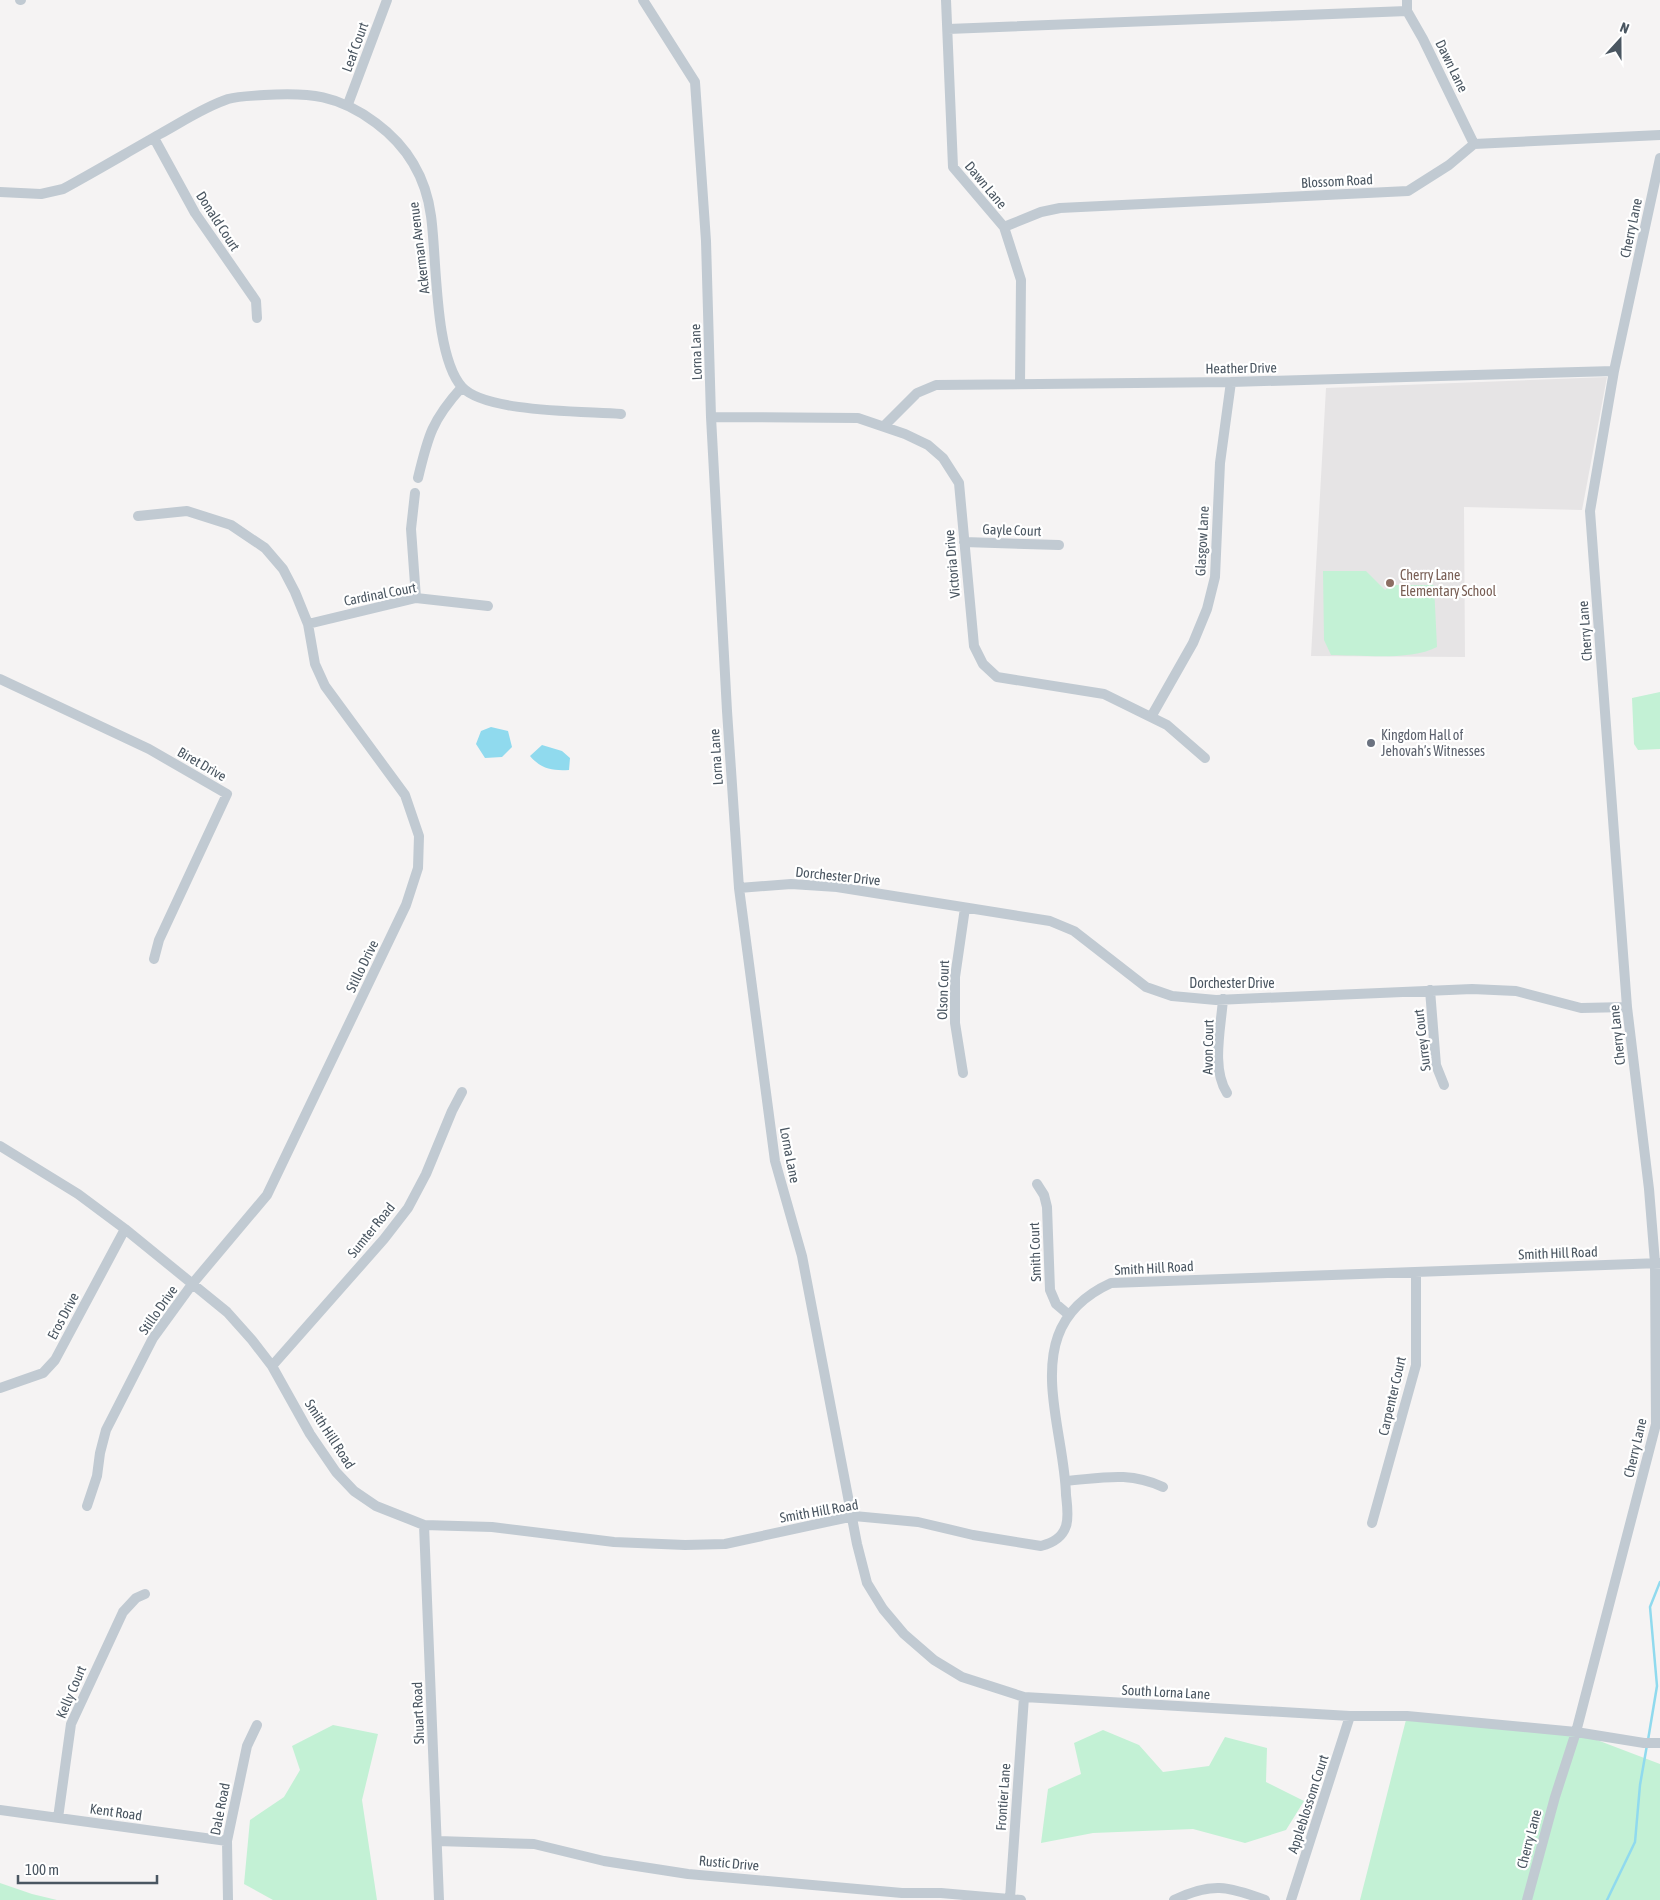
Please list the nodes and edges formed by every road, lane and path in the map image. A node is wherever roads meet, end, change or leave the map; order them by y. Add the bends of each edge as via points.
1 (387, 0) edge
2 (643, 0) edge
3 (946, 0) edge
4 (1407, 0) edge
5 (1407, 11) junction
6 (948, 29) junction
7 (348, 104) junction
8 (1660, 135) edge
9 (154, 138) junction
10 (1474, 144) junction
11 (1660, 158) edge
12 (0, 192) edge
13 (1004, 227) junction
14 (257, 318) dead end
15 (1614, 371) junction
16 (1231, 382) junction
17 (1020, 384) junction
18 (462, 387) junction
19 (621, 414) dead end
20 (711, 417) junction
21 (884, 426) junction
22 (418, 478) dead end
23 (415, 493) dead end
24 (138, 516) dead end
25 (964, 542) junction
26 (1059, 545) dead end
27 (416, 598) junction
28 (488, 606) dead end
29 (308, 624) junction
30 (0, 679) edge
31 (1151, 717) junction
32 (1205, 758) dead end
33 (739, 888) junction
34 (964, 908) junction
35 (154, 959) dead end
36 (1430, 990) junction
37 (1223, 999) junction
38 (1628, 1007) junction
39 (963, 1073) dead end
40 (1444, 1085) dead end
41 (462, 1092) dead end
42 (1227, 1093) dead end
43 (0, 1146) edge
44 (1037, 1184) dead end
45 (125, 1229) junction
46 (1657, 1263) edge
47 (1416, 1272) junction
48 (193, 1283) junction
49 (1069, 1315) junction
50 (272, 1366) junction
51 (0, 1388) edge
52 (1066, 1481) junction
53 (1163, 1487) dead end
54 (87, 1506) dead end
55 (854, 1516) junction
56 (1372, 1523) dead end
57 (424, 1525) junction
58 (145, 1594) dead end
59 (1024, 1697) junction
60 (1350, 1716) junction
61 (257, 1726) dead end
62 (1576, 1732) junction
63 (1660, 1743) edge
64 (0, 1810) edge
65 (58, 1818) junction
66 (227, 1841) junction
67 (437, 1841) junction
68 (901, 1896) edge
69 (1016, 1899) edge
70 (228, 1900) edge
71 (439, 1900) edge
72 (1174, 1900) edge
73 (1265, 1900) edge
74 (1291, 1900) edge
75 (1527, 1900) edge

1 - 7 street, Leaf Court
2 - 20 street, Lorna Lane via 695,82 706,243
3 - 6 street, Dawn Lane
4 - 5 street, Dawn Lane
5 - 6 street
5 - 10 street, Dawn Lane
6 - 13 street, Dawn Lane via 953,167
7 - 9 street, Ackerman Avenue via 291,93 229,99
7 - 18 street, Ackerman Avenue via 388,132 423,178 431,214 443,339 450,365
8 - 10 street
9 - 12 street, Ackerman Avenue via 63,189 41,194
9 - 14 street, Donald Court via 194,213 256,301
10 - 13 street, Blossom Road via 1449,165 1408,191 1060,208
11 - 15 street, Cherry Lane
13 - 17 street, Dawn Lane via 1021,280
15 - 16 street, Heather Drive
15 - 38 street, Cherry Lane via 1590,510
16 - 17 street, Heather Drive
16 - 31 street, Glasgow Lane via 1220,463 1215,577 1207,609 1193,643
17 - 21 street, Heather Drive via 936,385 917,393
18 - 19 street via 480,399 505,406
18 - 22 street via 433,423
20 - 21 street, Victoria Drive via 858,418
20 - 33 street, Lorna Lane
21 - 25 street, Victoria Drive via 928,445 943,458 959,483
23 - 27 street via 410,529
24 - 29 street, Stillo Drive via 187,511 231,526 265,548 283,569
25 - 26 street, Gayle Court
25 - 31 street, Victoria Drive via 974,646 983,664 997,677 1104,694
27 - 28 street, Cardinal Court
27 - 29 street, Cardinal Court
29 - 48 street, Stillo Drive via 315,664 324,686 405,795 419,836 418,868 406,905 267,1195
30 - 35 street, Biret Drive via 149,749 227,794 159,940
31 - 32 street, Victoria Drive via 1167,725
33 - 34 street, Dorchester Drive via 792,884 837,887
33 - 55 street, Lorna Lane via 775,1161 802,1256
34 - 37 street, Dorchester Drive via 1050,921 1074,931 1146,987 1172,996
34 - 39 street, Olson Court via 955,977 954,1023
36 - 37 street, Dorchester Drive
36 - 38 street, Dorchester Drive via 1516,991 1581,1008
36 - 40 street, Surrey Court via 1436,1065
37 - 42 street, Avon Court via 1218,1071
38 - 46 street, Cherry Lane
41 - 50 street, Sumter Road via 408,1208
43 - 45 street, Smith Hill Road via 78,1194
44 - 49 street, Smith Court via 1047,1207 1050,1290 1056,1304
45 - 48 street, Smith Hill Road
45 - 51 street, Eros Drive via 55,1360 43,1373
46 - 47 street, Smith Hill Road
46 - 62 street, Cherry Lane via 1656,1424
47 - 49 street, Smith Hill Road via 1110,1283 1094,1291
47 - 56 street, Carpenter Court via 1416,1365
48 - 50 street, Smith Hill Road via 227,1312
48 - 54 street, Stillo Drive via 153,1338 106,1430
49 - 52 street, Smith Hill Road via 1058,1335 1053,1356
50 - 57 street, Smith Hill Road via 310,1434 336,1472 354,1491 376,1506
52 - 53 street via 1133,1476
52 - 55 street, Smith Hill Road via 1067,1523 1052,1544 1041,1546 918,1522
55 - 57 street, Smith Hill Road via 725,1544 686,1545 614,1542 492,1527
55 - 59 street, South Lorna Lane via 867,1583 904,1634 934,1660 962,1677
57 - 67 street, Shuart Road
58 - 65 street, Kelly Court via 136,1598 123,1612 71,1724
59 - 60 street, South Lorna Lane
59 - 69 street, Frontier Lane
60 - 62 street, South Lorna Lane via 1407,1716
60 - 74 street, Appleblossom Court
61 - 66 street, Dale Road via 247,1746
62 - 63 street, South Lorna Lane
62 - 75 street, Cherry Lane
64 - 65 street, Kent Road
65 - 66 street, Kent Road
66 - 70 street, Dale Road
67 - 68 street, Rustic Drive via 534,1844 688,1874
67 - 71 street, Shuart Road
68 - 69 street, Rustic Drive
72 - 73 street via 1212,1886 1238,1890

